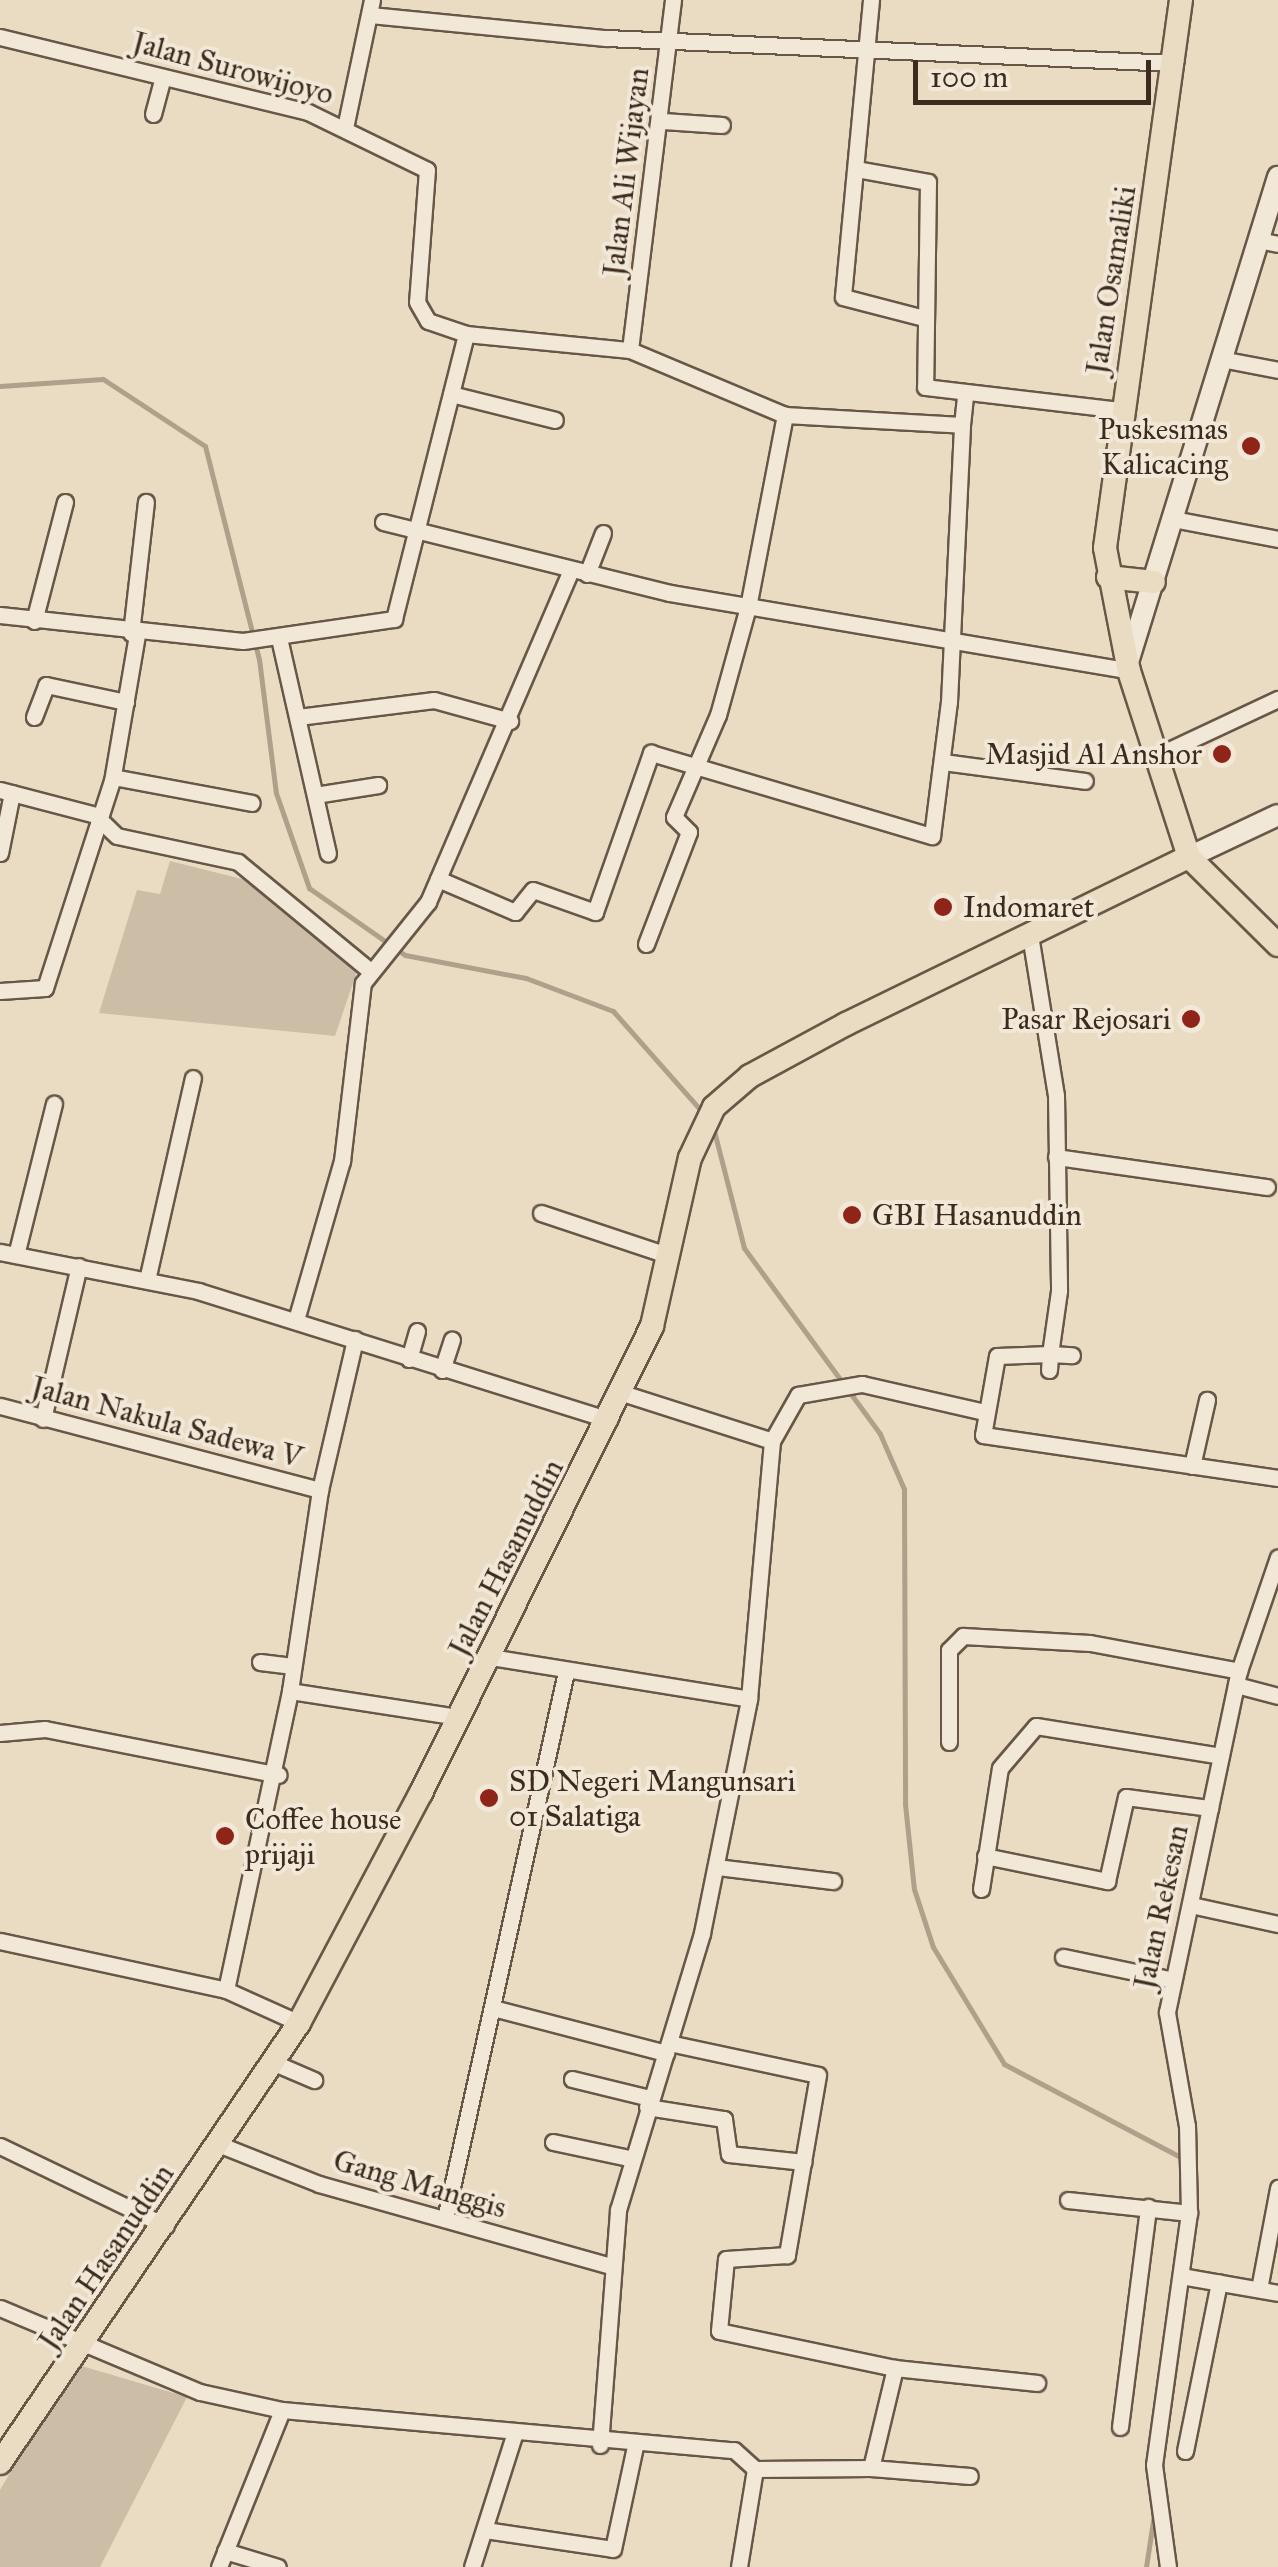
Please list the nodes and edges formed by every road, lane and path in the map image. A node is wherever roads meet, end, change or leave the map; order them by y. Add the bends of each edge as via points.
1 (673, 0) edge
2 (871, 0) edge
3 (1181, 0) edge
4 (372, 7) edge
5 (0, 37) edge
6 (670, 38) junction
7 (868, 44) junction
8 (1175, 62) junction
9 (163, 77) junction
10 (153, 114) dead end
11 (663, 121) junction
12 (722, 124) dead end
13 (346, 128) junction
14 (856, 169) junction
15 (1278, 177) edge
16 (1268, 242) edge
17 (924, 318) junction
18 (466, 334) junction
19 (630, 350) junction
20 (1221, 359) junction
21 (1278, 370) edge
22 (451, 394) junction
23 (964, 395) junction
24 (1121, 410) junction
25 (785, 415) junction
26 (555, 420) dead end
27 (962, 425) junction
28 (65, 502) dead end
29 (146, 502) dead end
30 (1173, 519) junction
31 (383, 522) dead end
32 (418, 531) junction
33 (603, 533) dead end
34 (1278, 539) edge
35 (579, 572) junction
36 (1108, 577) junction
37 (1154, 582) junction
38 (748, 606) junction
39 (0, 615) edge
40 (34, 621) junction
41 (134, 633) junction
42 (273, 638) junction
43 (952, 641) junction
44 (1128, 666) junction
45 (1278, 699) edge
46 (126, 702) junction
47 (34, 717) dead end
48 (298, 717) junction
49 (510, 721) junction
50 (1154, 758) junction
51 (942, 762) junction
52 (698, 770) junction
53 (113, 778) junction
54 (1085, 782) dead end
55 (378, 785) dead end
56 (6, 792) edge
57 (315, 794) junction
58 (252, 804) dead end
59 (95, 815) junction
60 (1278, 816) edge
61 (0, 853) edge
62 (328, 854) dead end
63 (1189, 857) junction
64 (438, 879) junction
65 (1030, 936) junction
66 (1277, 942) edge
67 (646, 944) dead end
68 (368, 970) junction
69 (0, 991) edge
70 (194, 1078) dead end
71 (54, 1104) dead end
72 (1056, 1157) junction
73 (1267, 1187) dead end
74 (541, 1214) dead end
75 (8, 1253) edge
76 (670, 1256) junction
77 (79, 1266) junction
78 (147, 1280) junction
79 (296, 1320) junction
80 (417, 1330) dead end
81 (355, 1339) junction
82 (452, 1340) dead end
83 (1072, 1355) dead end
84 (410, 1359) junction
85 (1049, 1362) junction
86 (442, 1370) junction
87 (622, 1393) junction
88 (1207, 1400) dead end
89 (0, 1406) edge
90 (984, 1412) junction
91 (42, 1418) junction
92 (610, 1420) junction
93 (772, 1441) junction
94 (1192, 1466) junction
95 (1278, 1478) edge
96 (320, 1490) junction
97 (1278, 1557) edge
98 (491, 1657) junction
99 (260, 1662) dead end
100 (293, 1666) junction
101 (566, 1672) junction
102 (1238, 1678) junction
103 (290, 1691) junction
104 (1278, 1696) edge
105 (750, 1699) junction
106 (458, 1717) junction
107 (0, 1733) edge
108 (948, 1742) dead end
109 (1222, 1756) junction
110 (279, 1775) junction
111 (1210, 1808) junction
112 (985, 1856) junction
113 (717, 1867) junction
114 (833, 1881) dead end
115 (981, 1889) dead end
116 (1191, 1906) junction
117 (1278, 1924) edge
118 (0, 1941) edge
119 (1064, 1957) dead end
120 (1174, 1980) junction
121 (226, 1990) junction
122 (493, 2008) junction
123 (298, 2023) junction
124 (668, 2048) junction
125 (272, 2062) junction
126 (572, 2079) dead end
127 (314, 2080) dead end
128 (649, 2102) junction
129 (553, 2142) dead end
130 (218, 2144) junction
131 (0, 2146) edge
132 (629, 2158) junction
133 (804, 2162) junction
134 (1278, 2188) edge
135 (1068, 2200) dead end
136 (1148, 2208) junction
137 (1189, 2213) junction
138 (445, 2219) junction
139 (166, 2226) junction
140 (610, 2266) junction
141 (1188, 2277) junction
142 (1219, 2282) junction
143 (1259, 2289) junction
144 (1278, 2293) edge
145 (0, 2308) edge
146 (84, 2342) junction
147 (895, 2368) junction
148 (1038, 2383) dead end
149 (282, 2410) junction
150 (1120, 2428) dead end
151 (514, 2435) junction
152 (600, 2445) junction
153 (635, 2446) junction
154 (1185, 2451) dead end
155 (0, 2463) edge
156 (755, 2468) junction
157 (871, 2468) junction
158 (970, 2476) dead end
159 (485, 2530) junction
160 (222, 2559) edge
161 (278, 2567) edge
162 (472, 2567) edge
163 (739, 2567) edge
164 (1168, 2567) edge

1 - 6 street, Jalan Ali Wijayan
2 - 7 street
3 - 8 main road, Jalan Osamaliki
4 - 6 street
4 - 13 street
5 - 9 street, Jalan Surowijoyo
6 - 7 street
6 - 11 street, Jalan Ali Wijayan
7 - 8 street
7 - 14 street
8 - 24 main road, Jalan Osamaliki
9 - 10 street
9 - 13 street, Jalan Surowijoyo
11 - 12 street
11 - 19 street, Jalan Ali Wijayan
13 - 18 street, Jalan Surowijoyo via 430,174 420,313
14 - 17 street via 928,182
14 - 17 street via 843,297
15 - 16 street
16 - 20 street
17 - 23 street via 922,384
18 - 19 street
18 - 22 street
19 - 25 street
20 - 21 street
20 - 30 street
22 - 26 street
22 - 32 street
23 - 24 street
23 - 27 street
24 - 36 main road, Jalan Osamaliki via 1104,521
25 - 27 street
25 - 38 street
27 - 43 street
28 - 40 street
29 - 41 street
30 - 34 street
30 - 37 street
31 - 32 street
32 - 35 street
32 - 42 street via 394,619
33 - 35 street
35 - 38 street
35 - 49 street
36 - 37 main road
36 - 44 main road, Jalan Osamaliki
37 - 44 street
38 - 43 street
38 - 52 street
39 - 40 street
40 - 41 street
41 - 42 street
41 - 46 street
42 - 48 street
43 - 44 street
43 - 51 street
44 - 50 main road, Jalan Osamaliki
45 - 50 street
46 - 47 street via 46,685
46 - 53 street
48 - 49 street via 434,700
48 - 57 street
49 - 64 street
50 - 63 main road, Jalan Osamaliki
51 - 52 street via 932,836
51 - 54 street
52 - 64 street via 649,754 595,912 533,890 519,913
52 - 67 street via 674,817 688,832
53 - 58 street
53 - 59 street
55 - 57 street
56 - 59 street
56 - 61 street
57 - 62 street
59 - 68 street via 118,836 262,874
59 - 69 street via 46,988
60 - 63 street
63 - 65 main road, Jalan Hasanuddin
63 - 66 main road
64 - 68 street via 407,936
65 - 72 street via 1046,1000
65 - 76 main road, Jalan Hasanuddin via 766,1068 714,1107 700,1133
68 - 79 street via 342,1161
70 - 78 street
71 - 75 street
72 - 73 street
72 - 85 street via 1059,1291
74 - 76 street
75 - 77 street
76 - 87 main road, Jalan Hasanuddin
77 - 78 street
77 - 91 street
78 - 79 street
79 - 81 street
80 - 84 street
81 - 84 street
81 - 96 street
82 - 86 street
83 - 85 street
84 - 86 street
85 - 90 street via 997,1356
86 - 92 street
87 - 92 main road, Jalan Hasanuddin
87 - 93 street
88 - 94 street
89 - 91 street, Jalan Nakula Sadewa V
90 - 93 street via 862,1384 786,1404
90 - 94 street via 984,1436
91 - 96 street, Jalan Nakula Sadewa V
92 - 98 main road, Jalan Hasanuddin
93 - 105 street
94 - 95 street
96 - 100 street
97 - 102 street, Jalan Rekesan
98 - 101 street
98 - 106 main road, Jalan Hasanuddin
99 - 100 street
100 - 103 street
101 - 105 street
101 - 122 street
102 - 104 street
102 - 108 street via 1090,1643 963,1636 948,1650
102 - 109 street, Jalan Rekesan
103 - 106 street
103 - 110 street
105 - 113 street
106 - 123 main road, Jalan Hasanuddin
107 - 110 street via 45,1728
109 - 111 street, Jalan Rekesan
109 - 112 street via 1036,1726 1000,1768
110 - 121 street
111 - 112 street via 1126,1797 1107,1881
111 - 116 street, Jalan Rekesan
112 - 115 street
113 - 114 street
113 - 124 street
116 - 117 street
116 - 120 street, Jalan Rekesan
118 - 121 street
119 - 120 street
120 - 137 street, Jalan Rekesan via 1167,2012
121 - 123 street
122 - 124 street
122 - 138 street
123 - 125 main road, Jalan Hasanuddin
124 - 128 street
124 - 133 street via 816,2073
125 - 127 street
125 - 130 main road, Jalan Hasanuddin
126 - 128 street
128 - 132 street
128 - 133 street via 724,2120 729,2154
129 - 132 street
130 - 138 street, Gang Manggis
130 - 139 main road, Jalan Hasanuddin
131 - 139 street
132 - 140 street
133 - 147 street via 788,2255 726,2259 719,2330
134 - 143 street
135 - 136 street
136 - 137 street
136 - 150 street
137 - 141 street, Jalan Rekesan
138 - 140 street, Gang Manggis
139 - 146 main road, Jalan Hasanuddin
140 - 152 street
141 - 142 street
141 - 164 street, Jalan Rekesan via 1154,2465
142 - 143 street
142 - 154 street
143 - 144 street
145 - 146 street
146 - 149 street via 200,2392
146 - 155 main road, Jalan Hasanuddin
147 - 148 street
147 - 157 street
149 - 151 street
149 - 160 street
151 - 152 street
151 - 159 street
152 - 153 street
153 - 156 street via 734,2450
153 - 159 street via 613,2550
156 - 157 street
156 - 163 street
157 - 158 street
159 - 162 street
160 - 161 street

